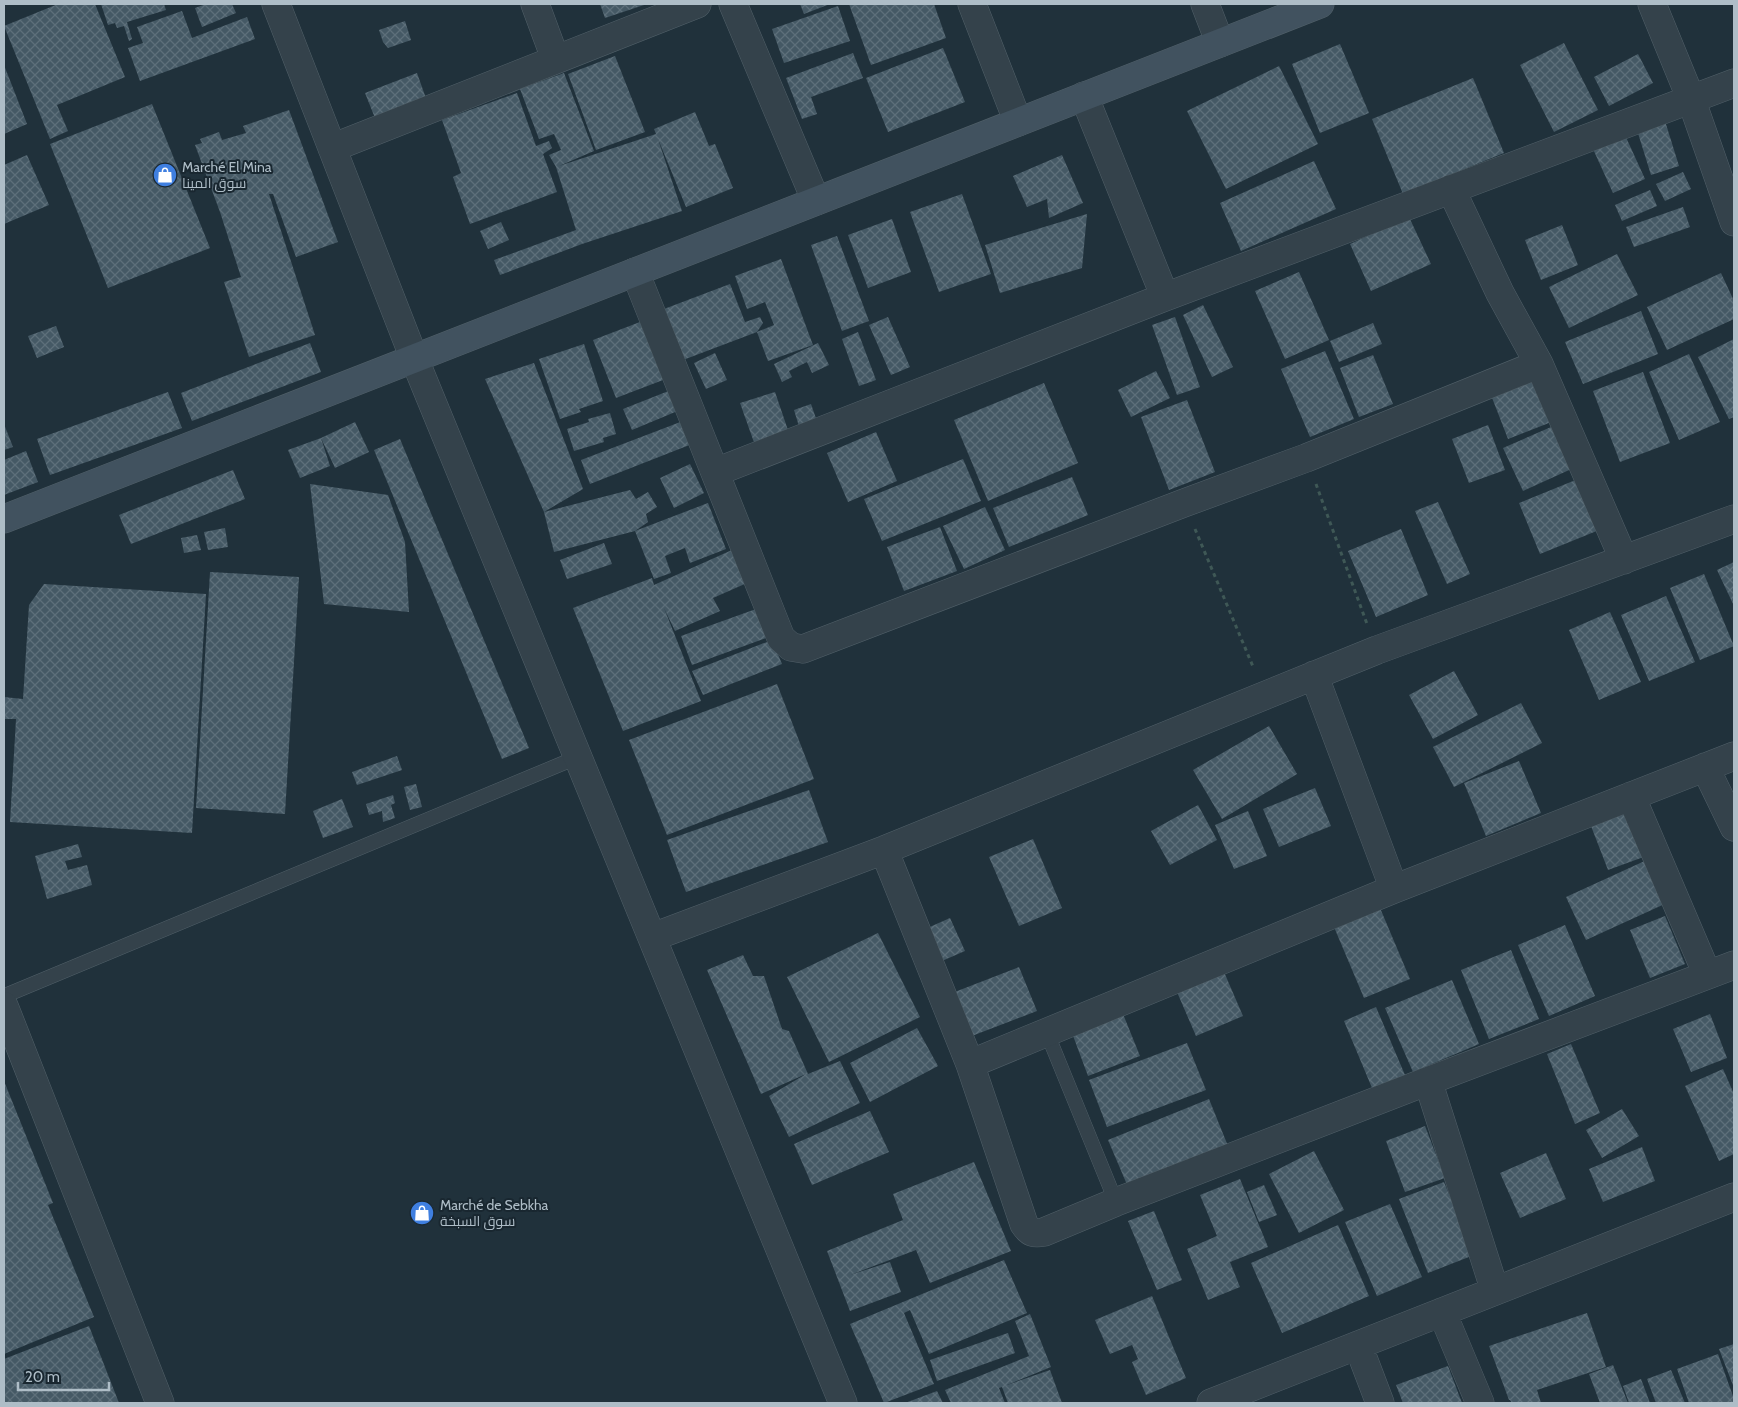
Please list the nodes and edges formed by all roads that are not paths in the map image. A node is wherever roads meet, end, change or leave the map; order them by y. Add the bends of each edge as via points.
1 (276, 4) edge
2 (535, 4) edge
3 (697, 4) edge
4 (733, 4) edge
5 (972, 4) edge
6 (1205, 4) edge
7 (1320, 4) edge
8 (1652, 4) edge
9 (1220, 43) junction
10 (556, 58) junction
11 (1734, 83) edge
12 (1084, 96) junction
13 (1691, 99) junction
14 (1018, 122) junction
15 (332, 148) junction
16 (1451, 190) junction
17 (816, 201) junction
18 (1734, 222) edge
19 (635, 272) junction
20 (1165, 296) junction
21 (414, 358) junction
22 (1539, 364) junction
23 (716, 472) junction
24 (4, 519) edge
25 (1734, 519) edge
26 (1624, 560) junction
27 (1314, 675) junction
28 (1734, 756) edge
29 (578, 757) junction
30 (1705, 766) junction
31 (1631, 796) junction
32 (1734, 827) edge
33 (884, 850) junction
34 (1394, 889) junction
35 (653, 937) junction
36 (1734, 965) edge
37 (1707, 974) junction
38 (4, 996) edge
39 (4, 1006) edge
40 (1047, 1033) junction
41 (970, 1064) junction
42 (1428, 1081) junction
43 (1734, 1197) edge
44 (1116, 1202) junction
45 (1495, 1291) junction
46 (1442, 1312) junction
47 (1358, 1345) junction
48 (160, 1403) edge
49 (843, 1403) edge
50 (1211, 1403) edge
51 (1380, 1403) edge
52 (1480, 1403) edge

1 - 15 street
2 - 10 street
3 - 10 street
4 - 17 street
5 - 14 street
6 - 9 street
7 - 9 street
8 - 13 street
9 - 12 street
10 - 15 street
11 - 13 street
12 - 14 street
12 - 20 street
13 - 16 street
13 - 18 street
14 - 17 street
15 - 21 street
16 - 20 street
16 - 22 street via 1500,293
17 - 19 street
19 - 21 street
19 - 23 street
20 - 23 street
21 - 24 street
21 - 29 street
22 - 23 street via 1306,458 803,649 792,647 781,638
22 - 26 street
25 - 26 street
26 - 27 street
27 - 33 street
27 - 34 street
28 - 30 street
29 - 35 street
29 - 38 lane
30 - 31 street
30 - 32 street
31 - 34 street
31 - 37 street
33 - 35 street
33 - 41 street
34 - 40 street
35 - 49 street
36 - 37 street
37 - 42 street
39 - 48 street
40 - 41 street
40 - 44 lane
41 - 44 street via 1028,1230 1044,1232
42 - 44 street
42 - 45 street
43 - 45 street
45 - 46 street
46 - 47 street
46 - 52 street
47 - 50 street
47 - 51 street

